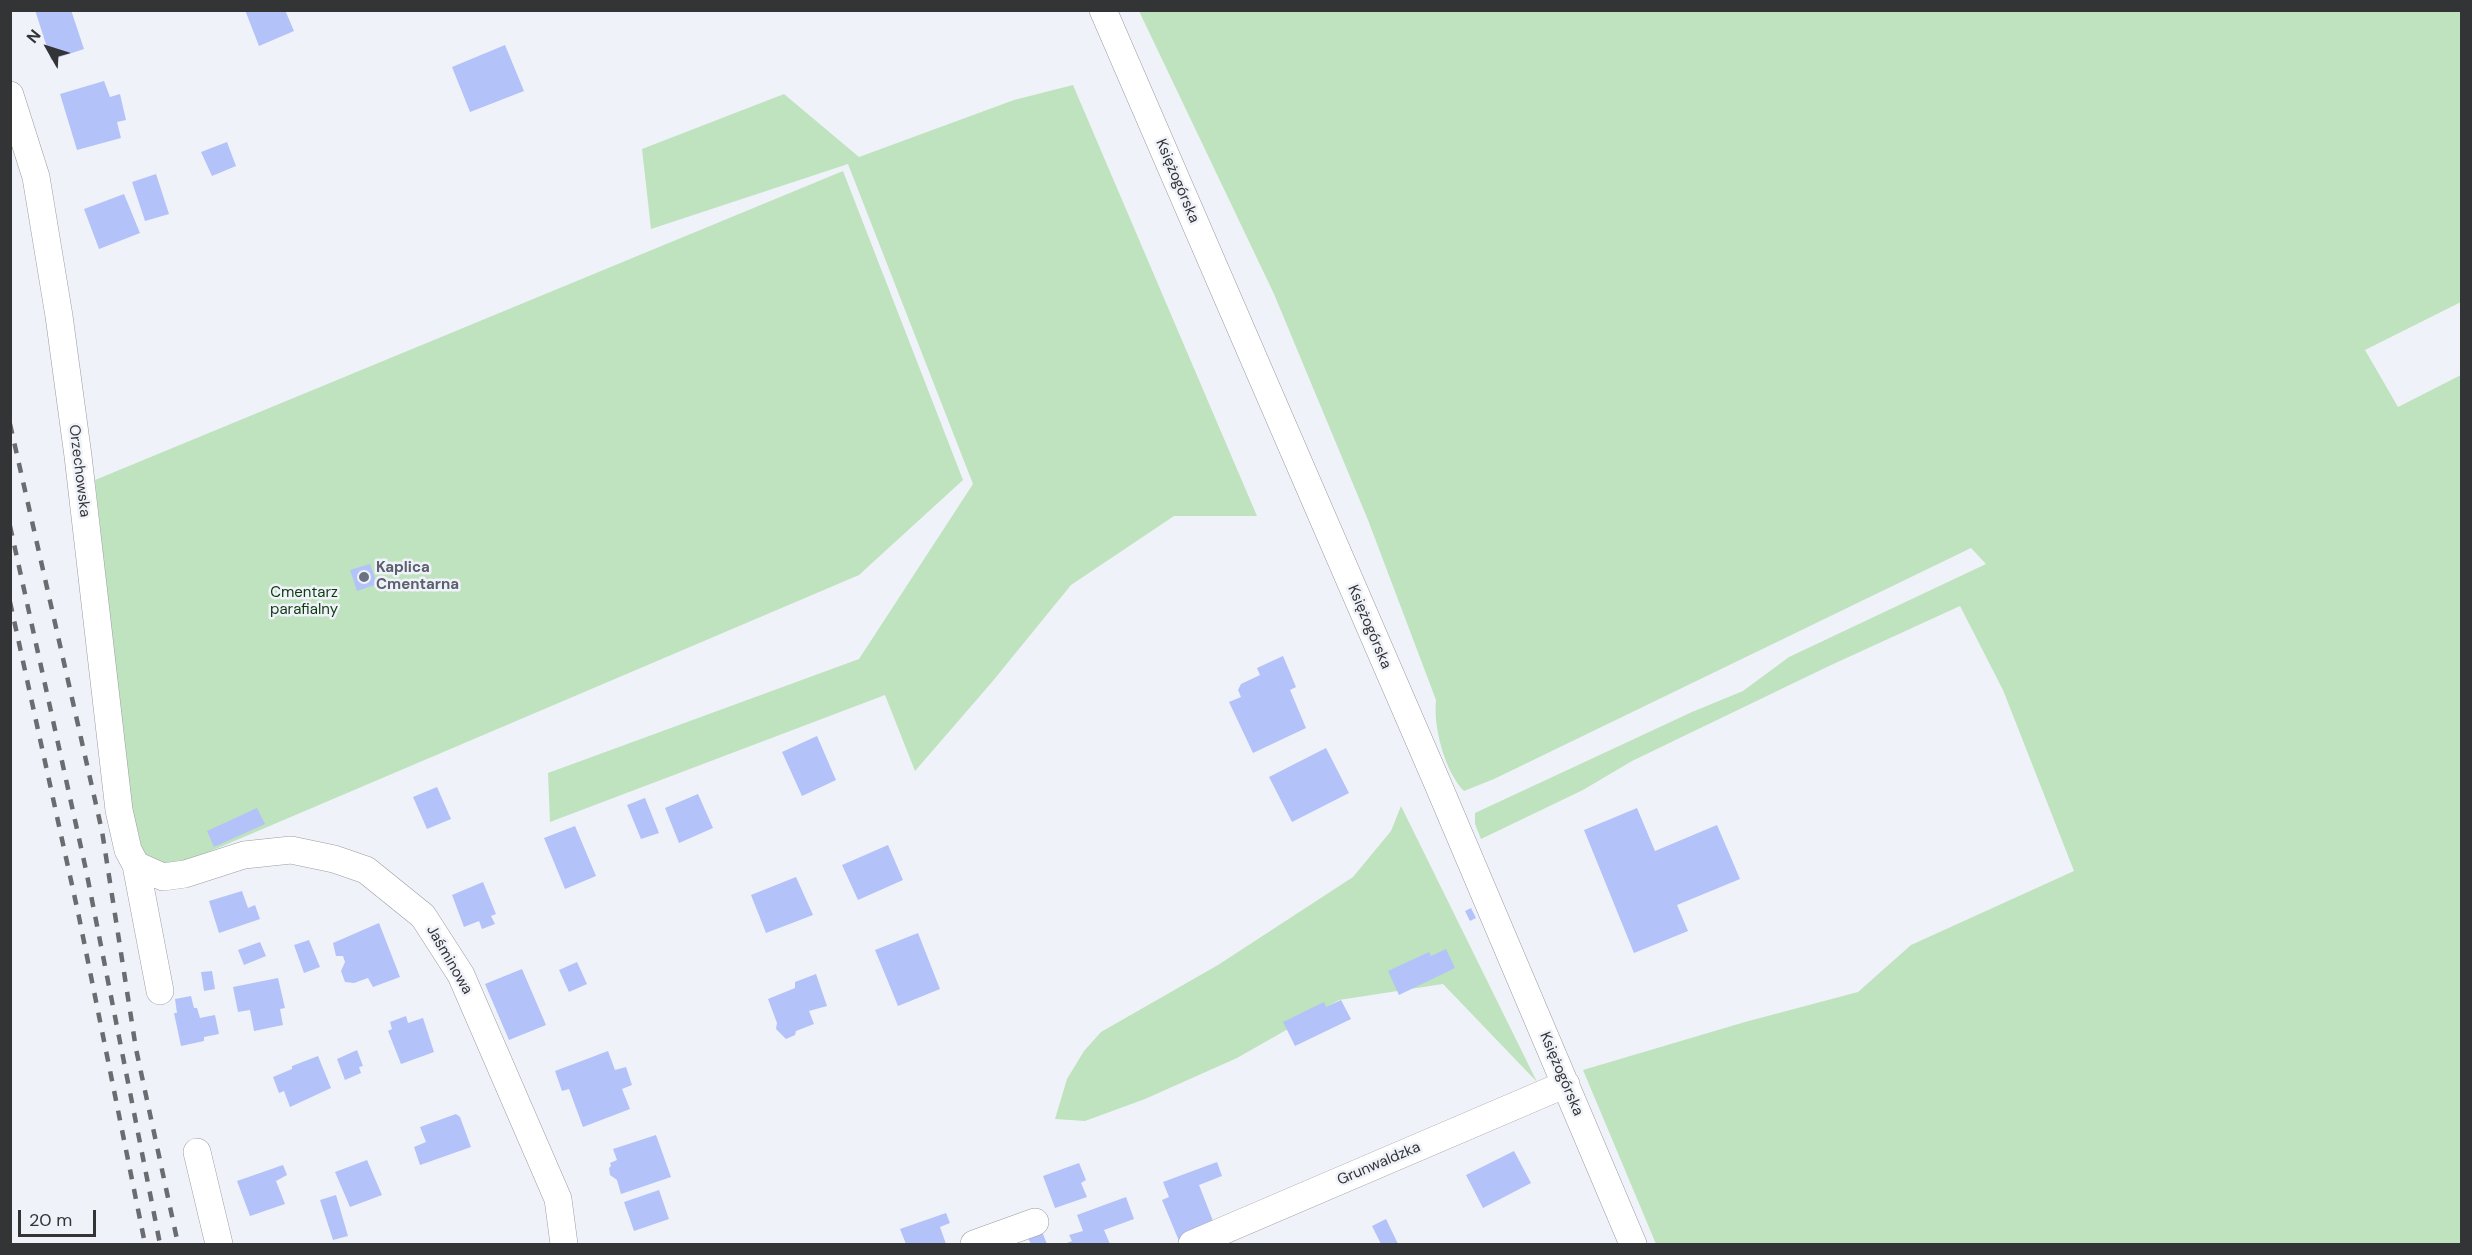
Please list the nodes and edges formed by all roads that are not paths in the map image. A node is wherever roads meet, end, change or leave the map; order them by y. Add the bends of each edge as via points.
1 (1103, 10) edge
2 (10, 95) edge
3 (132, 857) junction
4 (160, 991) dead end
5 (1566, 1084) junction
6 (197, 1152) dead end
7 (1035, 1222) dead end
8 (219, 1245) edge
9 (564, 1245) edge
10 (974, 1245) edge
11 (1192, 1245) edge
12 (1633, 1245) edge

1 - 5 street, Księżogórska
2 - 3 street, Orzechowska via 36,177 56,296 119,810
3 - 4 street, Orzechowska
3 - 9 street, Jaśminowa via 163,877 244,855 291,850 366,870 423,916 461,975 558,1199
5 - 11 street, Grunwaldzka
5 - 12 street, Księżogórska
6 - 8 street
7 - 10 street

